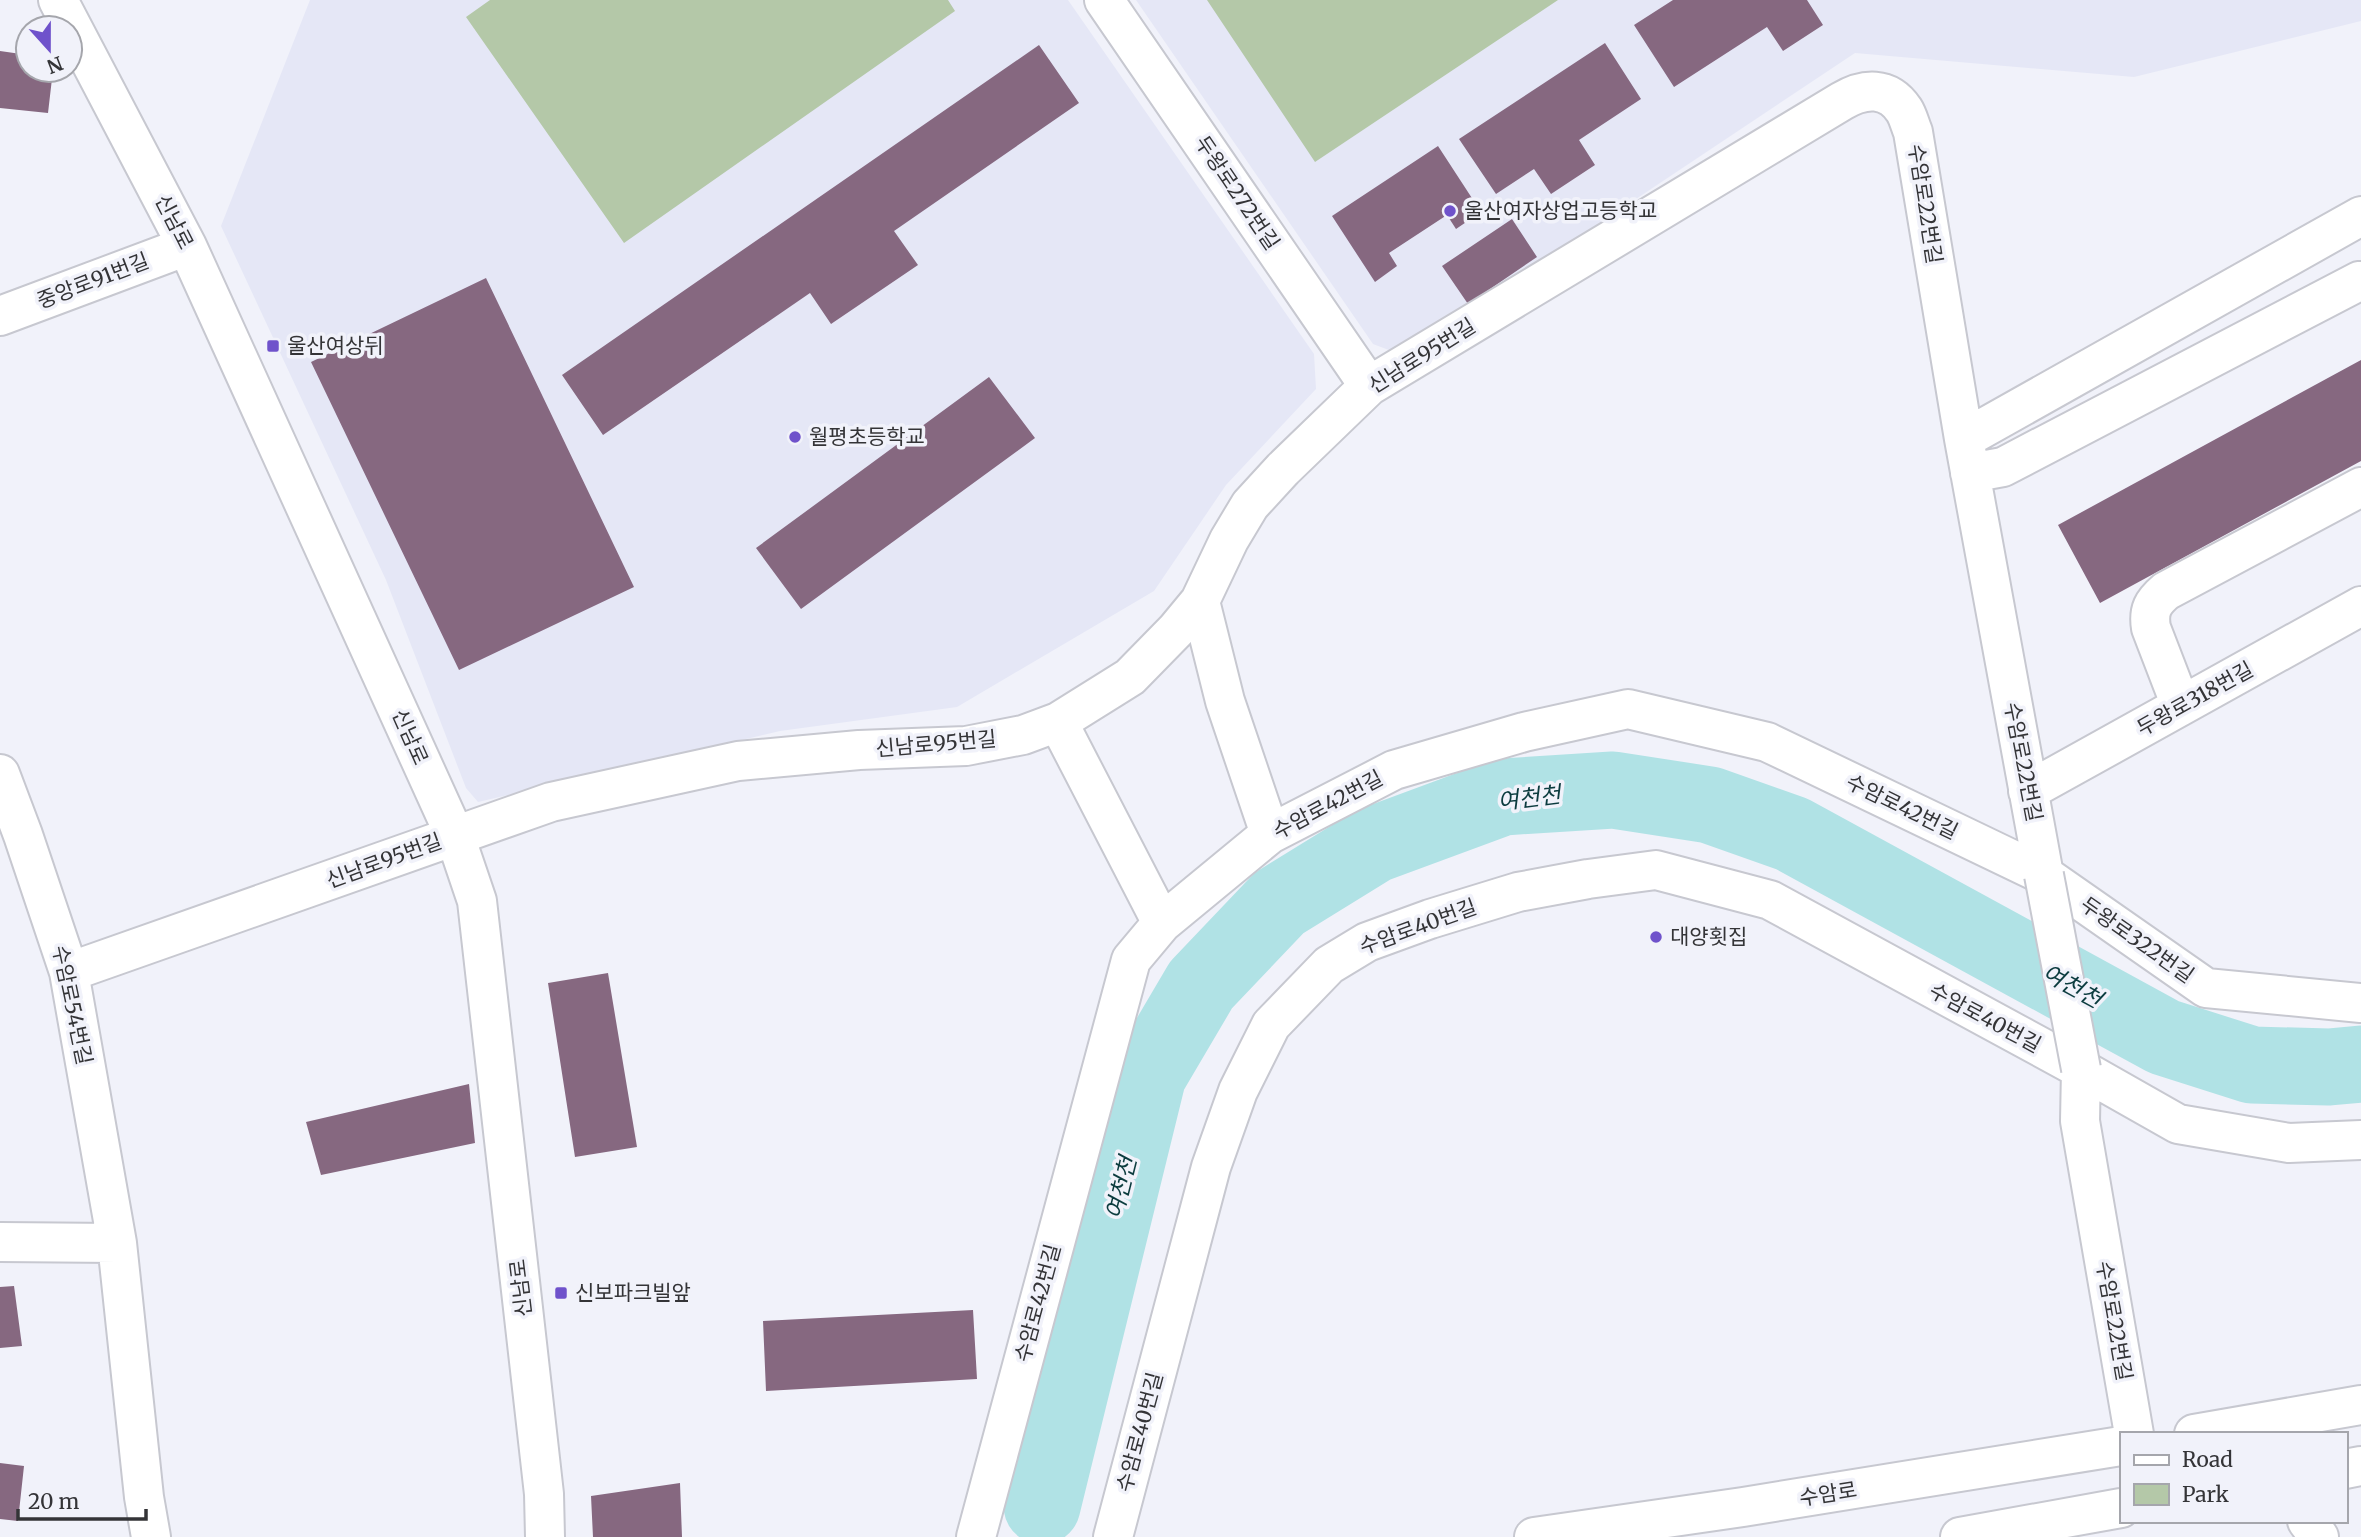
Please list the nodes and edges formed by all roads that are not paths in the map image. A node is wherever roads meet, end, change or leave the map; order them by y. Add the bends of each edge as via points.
1 (58, 0) edge
2 (1104, 0) edge
3 (1891, 97) joint
4 (2361, 216) edge
5 (187, 246) junction
6 (2359, 281) edge
7 (0, 316) edge
8 (1369, 386) junction
9 (1967, 456) junction
10 (2361, 487) edge
11 (1200, 601) junction
12 (2361, 606) edge
13 (2181, 706) junction
14 (1058, 722) junction
15 (0, 774) edge
16 (2028, 791) junction
17 (1270, 834) junction
18 (455, 836) junction
19 (2044, 875) junction
20 (1162, 923) junction
21 (69, 972) junction
22 (2361, 1003) edge
23 (2081, 1069) junction
24 (2361, 1140) edge
25 (0, 1242) edge
26 (117, 1243) junction
27 (2361, 1405) edge
28 (2134, 1432) edge
29 (2206, 1432) edge
30 (2120, 1446) edge
31 (2120, 1508) edge
32 (151, 1537) edge
33 (545, 1537) edge
34 (976, 1537) edge
35 (1113, 1537) edge
36 (1534, 1537) edge
37 (1960, 1537) edge

1 - 5 street, 신남로
2 - 8 street, 두왕로272번길
3 - 8 street, 신남로95번길 via 1871,90 1857,92
3 - 9 street, 수암로22번길 via 1904,110 1913,132
4 - 9 street
5 - 7 street, 중앙로91번길
5 - 18 street, 신남로
6 - 9 street via 2003,467
8 - 11 street, 신남로95번길 via 1250,505
9 - 16 street, 수암로22번길
10 - 13 street via 2154,601 2151,628
11 - 14 street, 신남로95번길 via 1130,677
11 - 17 street via 1225,701
12 - 13 street, 두왕로318번길
13 - 16 street, 두왕로318번길
14 - 18 street, 신남로95번길 via 1023,735 966,746 738,761 551,802
14 - 20 street
15 - 21 street, 수암로54번길
16 - 19 street, 수암로22번길
17 - 19 street, 수암로42번길 via 1394,769 1524,732 1628,709 1768,742
17 - 20 street, 수암로42번길
18 - 21 street, 신남로95번길
18 - 33 street, 신남로 via 477,901 544,1494
19 - 22 street, 두왕로322번길 via 2206,988
19 - 23 street, 수암로22번길, bridge
20 - 34 street, 수암로42번길 via 1131,960
21 - 26 street, 수암로54번길
23 - 24 street, 수암로40번길 via 2178,1124 2290,1143
23 - 28 street, 수암로22번길 via 2080,1121
23 - 35 street, 수암로40번길 via 1770,900 1656,870 1518,892 1367,942 1329,965 1271,1025 1238,1091 1210,1167
25 - 26 street
26 - 32 street, 수암로54번길
27 - 29 street
30 - 36 street, 수암로
31 - 37 street

